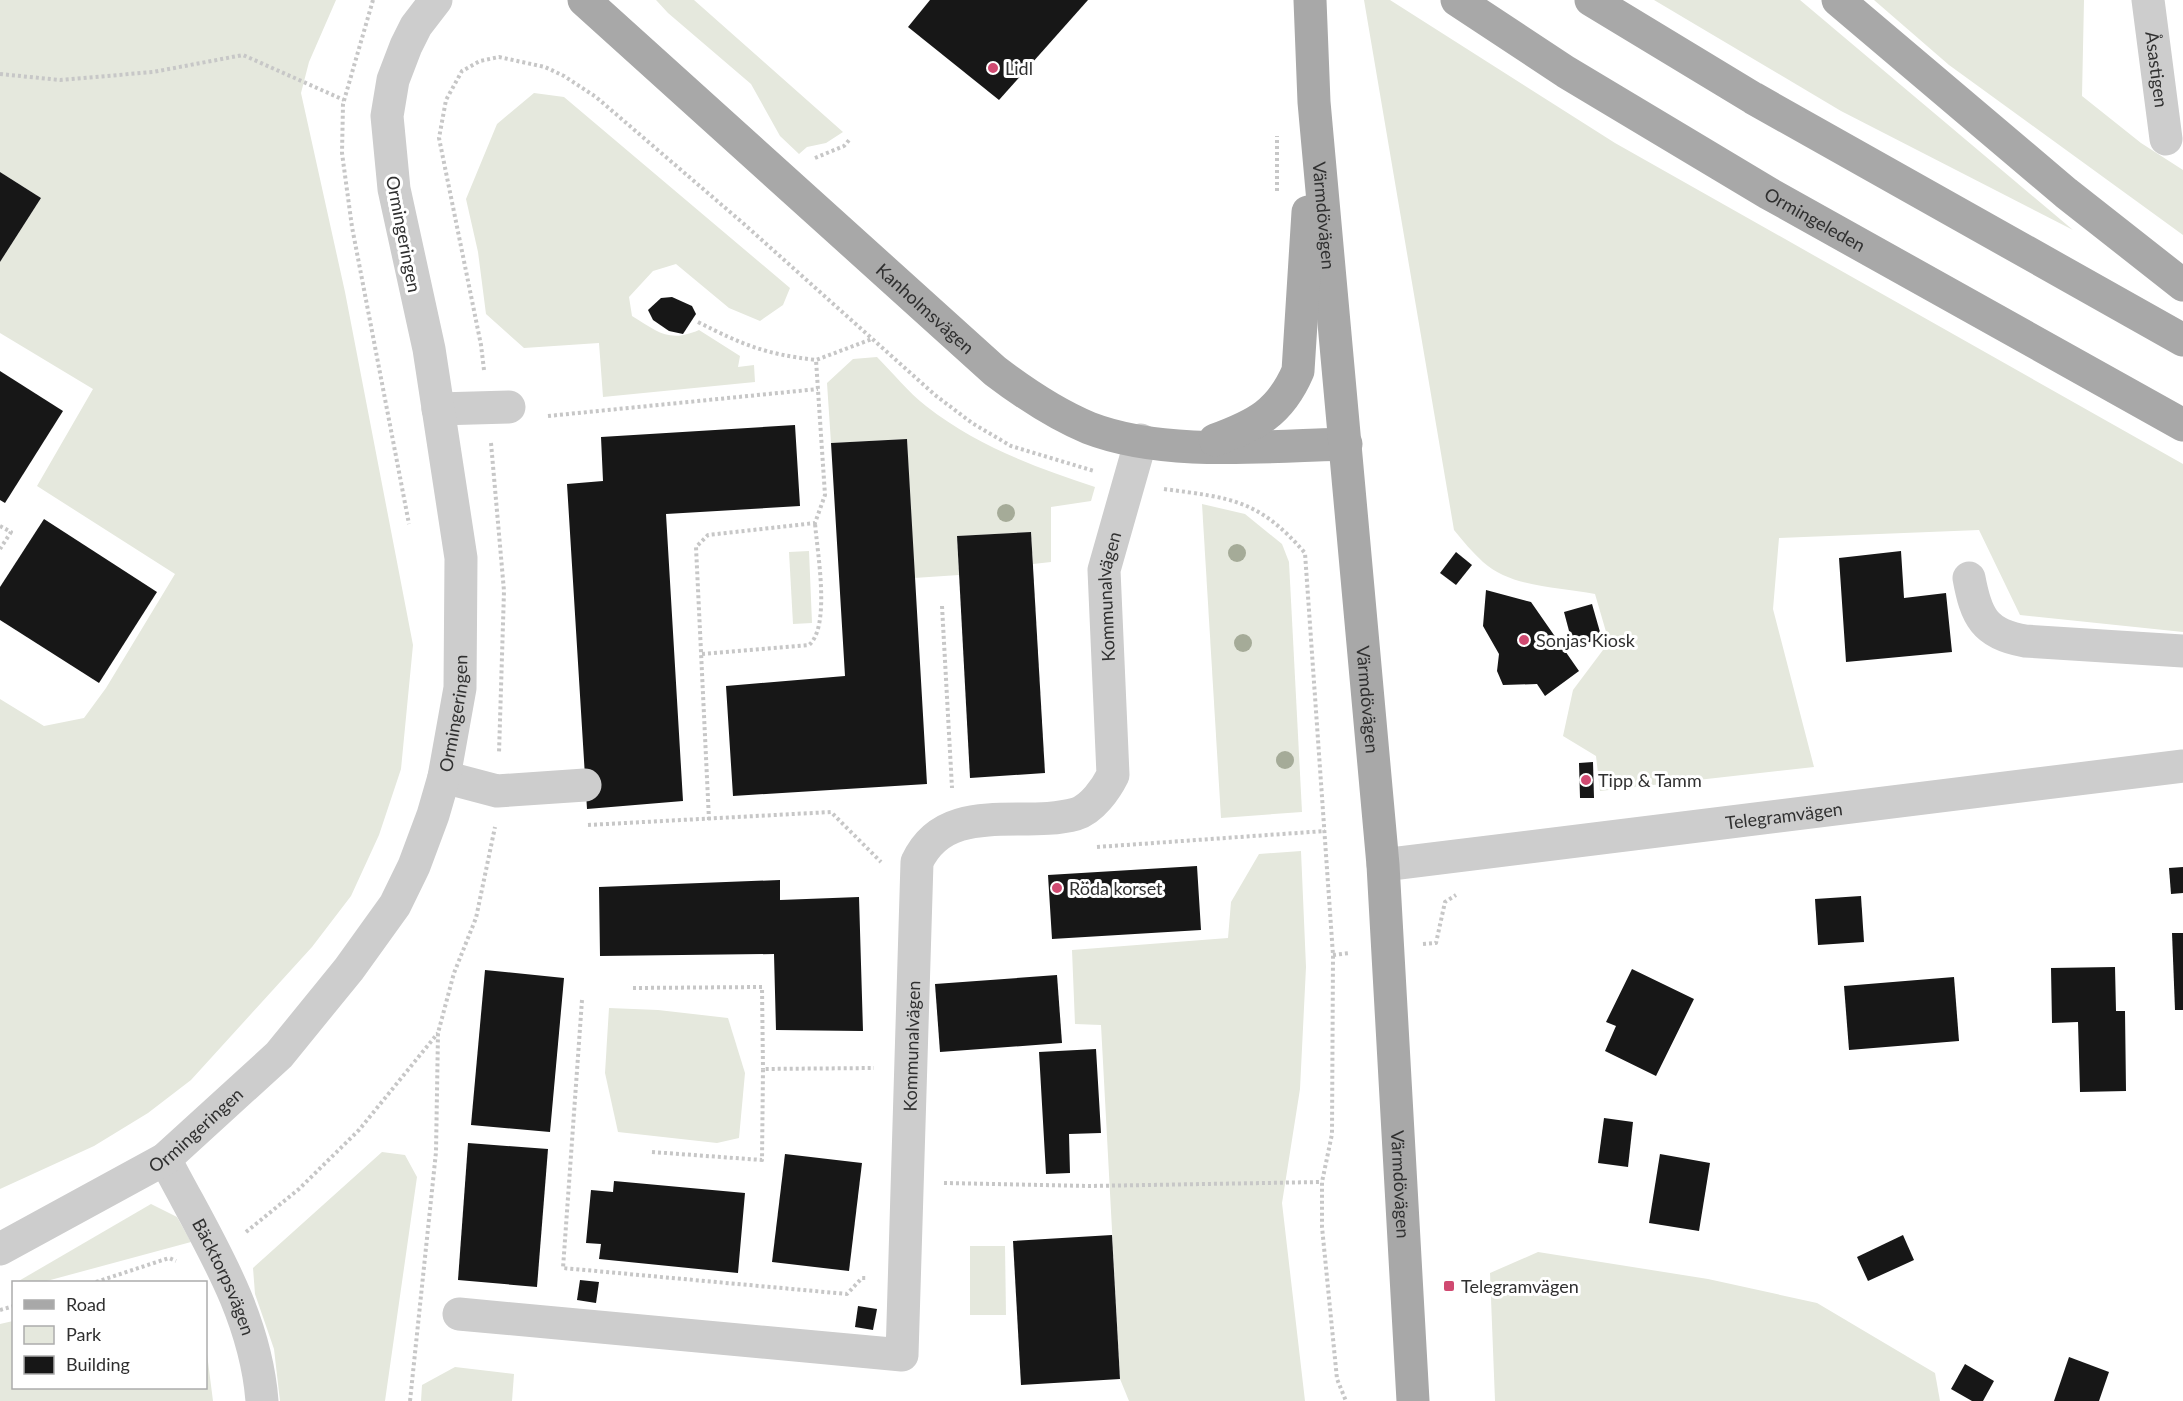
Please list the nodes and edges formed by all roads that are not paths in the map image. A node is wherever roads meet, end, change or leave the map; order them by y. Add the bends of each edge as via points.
1 (436, 0) edge
2 (584, 0) edge
3 (1308, 0) edge
4 (1591, 0) edge
5 (1838, 0) edge
6 (2148, 0) edge
7 (1461, 3) edge
8 (1314, 102) junction
9 (2166, 139) dead end
10 (2183, 285) edge
11 (2183, 340) edge
12 (509, 407) dead end
13 (438, 409) junction
14 (2183, 425) edge
15 (1141, 440) junction
16 (1346, 444) junction
17 (1197, 447) junction
18 (1969, 578) dead end
19 (2183, 651) edge
20 (2183, 766) edge
21 (444, 777) junction
22 (585, 785) dead end
23 (1383, 866) junction
24 (165, 1159) junction
25 (0, 1249) edge
26 (459, 1314) dead end
27 (262, 1401) edge
28 (1413, 1401) edge

1 - 13 street, Ormingeringen via 406,46 393,80 387,116 394,189
2 - 15 main road, Kanholmsvägen via 995,371 1070,419 1092,429
3 - 8 main road, Värmdövägen
4 - 11 main road via 1753,98
5 - 10 main road via 2066,193
6 - 9 street, Åsastigen
7 - 14 main road, Ormingeleden via 1566,72 1768,193
8 - 16 main road, Värmdövägen
8 - 17 main road via 1298,371 1278,406 1251,427
12 - 13 street
13 - 21 street, Ormingeringen via 461,558 460,688
15 - 17 main road, Kanholmsvägen
15 - 26 street, Kommunalvägen via 1104,570 1113,775 1106,789 1077,814 954,824 936,835 918,862 902,1355
16 - 17 main road, Kanholmsvägen
16 - 23 main road, Värmdövägen
18 - 19 street via 1975,609 2002,637
20 - 23 street, Telegramvägen
21 - 22 street via 497,791
21 - 24 street, Ormingeringen via 414,866 372,938 279,1055
23 - 28 main road, Värmdövägen
24 - 25 street, Ormingeringen
24 - 27 street, Bäcktorpsvägen via 214,1249 247,1322 259,1366

